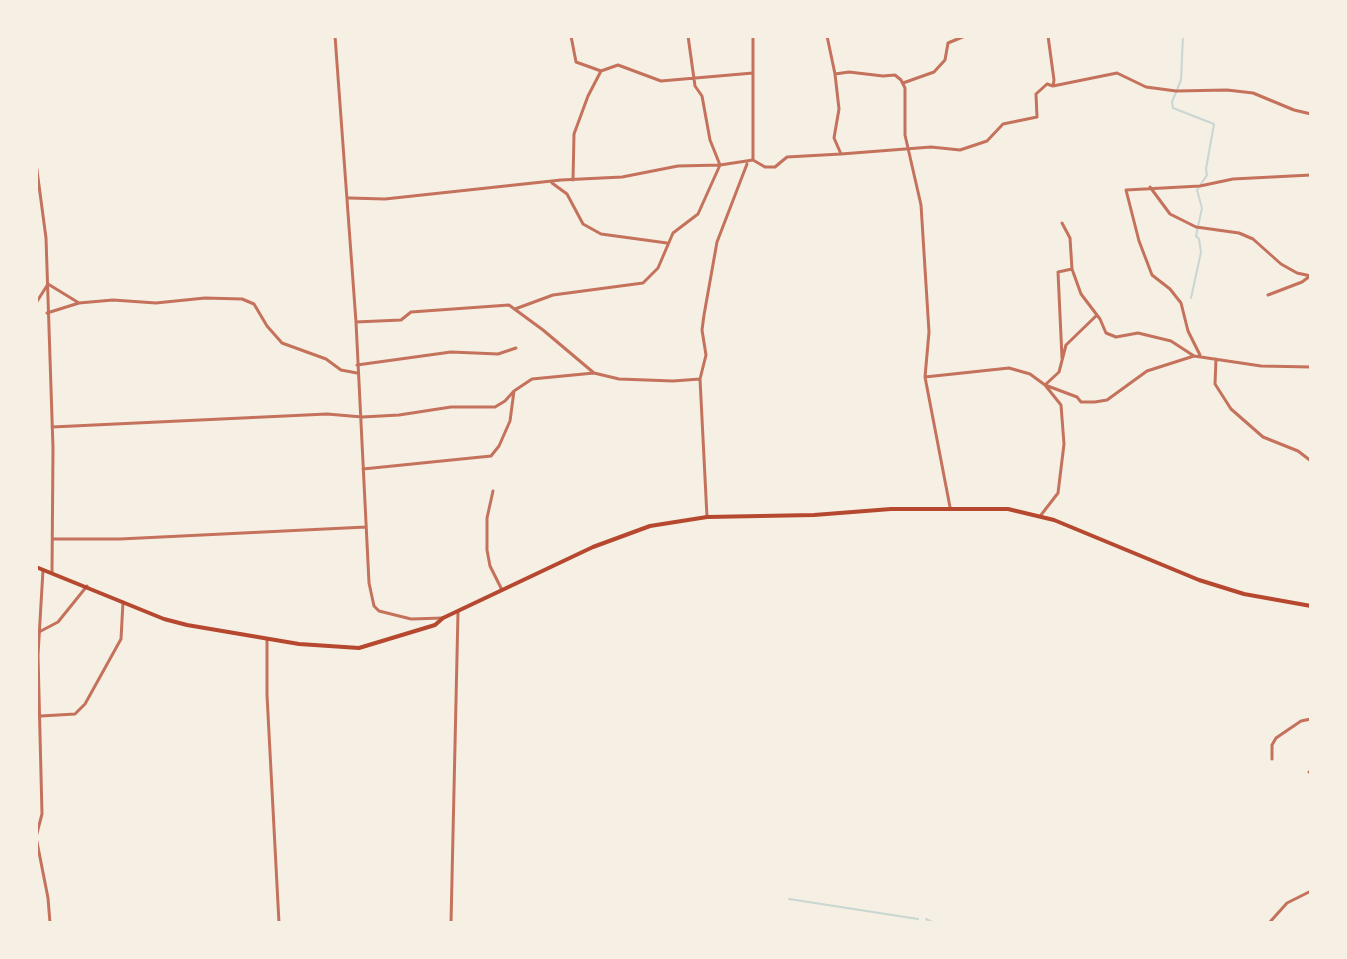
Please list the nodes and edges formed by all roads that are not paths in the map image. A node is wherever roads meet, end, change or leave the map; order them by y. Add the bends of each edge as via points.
1 (335, 36) edge
2 (571, 36) edge
3 (688, 36) edge
4 (753, 36) edge
5 (827, 36) edge
6 (965, 36) edge
7 (1048, 36) edge
8 (601, 71) junction
9 (753, 73) junction
10 (835, 74) junction
11 (694, 78) junction
12 (903, 83) junction
13 (1053, 86) junction
14 (1311, 114) edge
15 (909, 151) junction
16 (841, 154) junction
17 (753, 160) junction
18 (36, 163) edge
19 (747, 164) dead end
20 (720, 165) junction
21 (1311, 175) edge
22 (573, 180) junction
23 (550, 182) junction
24 (1150, 187) junction
25 (347, 198) junction
26 (1062, 223) dead end
27 (667, 243) junction
28 (1072, 269) junction
29 (1310, 276) edge
30 (48, 284) junction
31 (1268, 295) dead end
32 (36, 303) edge
33 (79, 303) junction
34 (515, 309) junction
35 (47, 313) junction
36 (1097, 315) junction
37 (356, 322) junction
38 (516, 348) dead end
39 (1200, 355) junction
40 (1194, 356) junction
41 (1216, 358) junction
42 (1062, 362) junction
43 (357, 365) junction
44 (1311, 367) edge
45 (357, 373) junction
46 (594, 373) junction
47 (925, 377) junction
48 (700, 379) junction
49 (1045, 385) junction
50 (514, 391) junction
51 (362, 417) junction
52 (52, 427) junction
53 (1311, 461) edge
54 (363, 469) junction
55 (493, 491) dead end
56 (950, 507) junction
57 (1040, 516) junction
58 (707, 517) junction
59 (366, 527) junction
60 (54, 539) junction
61 (36, 567) edge
62 (43, 569) junction
63 (52, 572) junction
64 (87, 586) junction
65 (502, 590) junction
66 (123, 602) junction
67 (1311, 606) edge
68 (458, 612) junction
69 (443, 618) junction
70 (38, 636) edge
71 (267, 639) junction
72 (37, 685) edge
73 (40, 716) junction
74 (1311, 719) edge
75 (1272, 759) dead end
76 (1311, 891) edge
77 (50, 923) edge
78 (279, 923) edge
79 (451, 923) edge
80 (1269, 923) edge

1 - 25 street
2 - 8 street via 576,62
3 - 11 street
4 - 9 street
5 - 10 street
6 - 12 street via 948,43 945,60 934,72
7 - 13 street
8 - 11 street via 618,65 661,81
8 - 22 street via 574,134
9 - 11 street
9 - 17 street
10 - 12 street via 895,75
10 - 16 street via 839,109 834,138
11 - 20 street
12 - 15 street
13 - 14 street via 1117,73 1146,87 1253,93
13 - 15 street via 1047,84 1036,94 1037,117 1003,124 987,141 960,150
15 - 16 street
15 - 47 street via 921,205 929,332
16 - 17 street via 787,157 775,167
17 - 20 street
18 - 30 street
19 - 48 street via 717,242 702,330 706,355
20 - 22 street
20 - 27 street via 698,214
21 - 24 street
22 - 23 street
23 - 25 street
23 - 27 street via 567,194 583,224 601,234
24 - 29 street via 1170,214 1196,227 1253,239 1281,264
24 - 39 street via 1126,190 1139,241 1152,275 1181,303
25 - 37 street
26 - 28 street via 1070,238
27 - 34 street via 658,268 643,283 553,295
28 - 36 street via 1081,294
28 - 42 street via 1058,272
29 - 31 street
30 - 32 street
30 - 33 street
30 - 35 street
33 - 35 street
33 - 45 street via 242,299 254,304 282,343
34 - 37 street via 494,305
34 - 46 street
35 - 52 street
36 - 40 street via 1111,336 1152,336 1174,342
36 - 42 street via 1066,345
37 - 43 street
38 - 43 street via 498,354 451,352
39 - 40 street
39 - 41 street
40 - 49 street via 1141,374 1107,400 1081,402
41 - 44 street
41 - 53 street via 1215,384 1231,409 1263,437
42 - 49 street
43 - 45 street
45 - 51 street
46 - 48 street via 619,379
46 - 50 street via 532,379
47 - 49 street via 1009,368
47 - 56 street
48 - 58 street
49 - 57 street via 1061,405 1064,444 1058,493
50 - 51 street via 495,407
50 - 54 street via 510,421 491,456
51 - 52 street via 327,414
51 - 54 street
52 - 60 street
54 - 59 street
55 - 65 street via 487,518 488,561
56 - 57 main road
56 - 58 main road
57 - 67 main road via 1199,580
58 - 65 main road via 625,533
59 - 60 street
59 - 69 street via 374,606 395,617
60 - 63 street
61 - 62 main road
62 - 63 main road
62 - 70 street
63 - 64 main road
64 - 66 main road
64 - 70 street via 58,622
65 - 68 main road
66 - 71 main road via 187,625
66 - 73 street via 121,639 85,704 75,714
68 - 69 main road
68 - 79 street
69 - 71 main road via 359,648
70 - 72 street
71 - 78 street
72 - 73 street
73 - 77 street via 42,814 36,837
74 - 75 street via 1276,738
76 - 80 street via 1287,903

